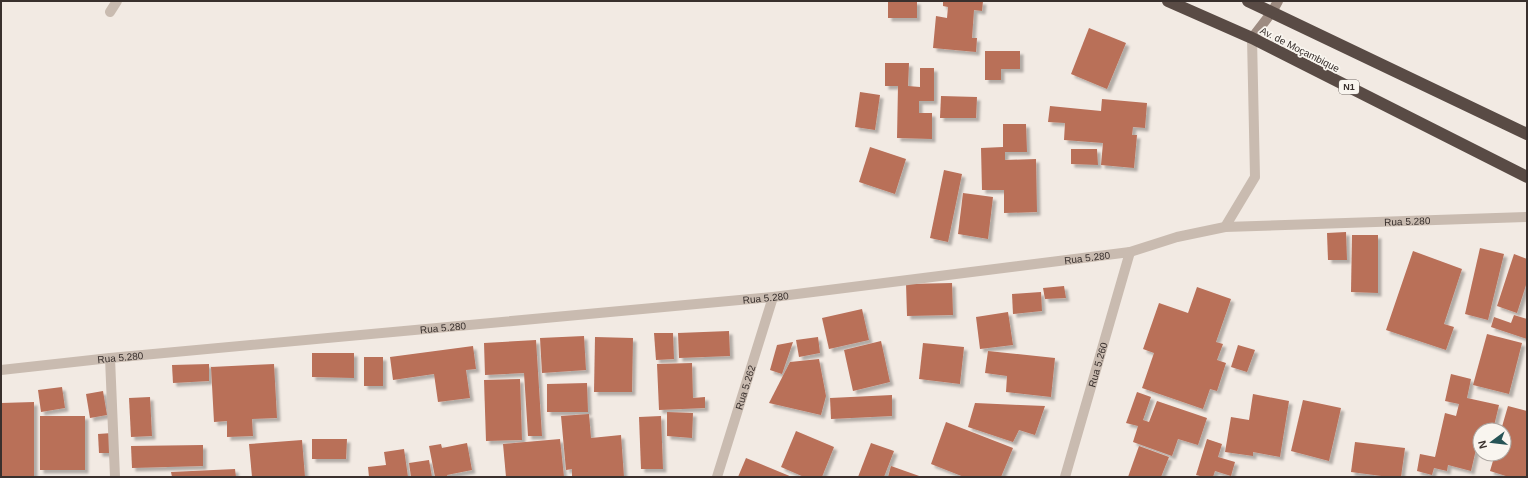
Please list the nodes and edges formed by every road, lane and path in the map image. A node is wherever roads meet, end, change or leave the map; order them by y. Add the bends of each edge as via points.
1 (118, 1) edge
2 (1168, 1) edge
3 (1248, 1) edge
4 (1275, 6) edge
5 (110, 12) dead end
6 (1252, 38) junction
7 (1527, 134) edge
8 (1527, 177) edge
9 (1527, 217) edge
10 (1225, 226) junction
11 (1130, 252) junction
12 (773, 297) junction
13 (110, 358) junction
14 (1, 370) edge
15 (115, 477) edge
16 (717, 477) edge
17 (1065, 477) edge

1 - 5 street
2 - 6 highway, Av. de Moçambique / N1
3 - 4 highway, Av. de Moçambique
4 - 6 street
4 - 7 highway, Av. de Moçambique
6 - 8 highway, Av. de Moçambique / N1
6 - 10 street via 1255,177
9 - 10 street, Rua 5.280
10 - 11 street, Rua 5.280 via 1177,237
11 - 12 street, Rua 5.280
11 - 17 street, Rua 5.260
12 - 13 street, Rua 5.280
12 - 16 street, Rua 5.262
13 - 14 street, Rua 5.280
13 - 15 street

